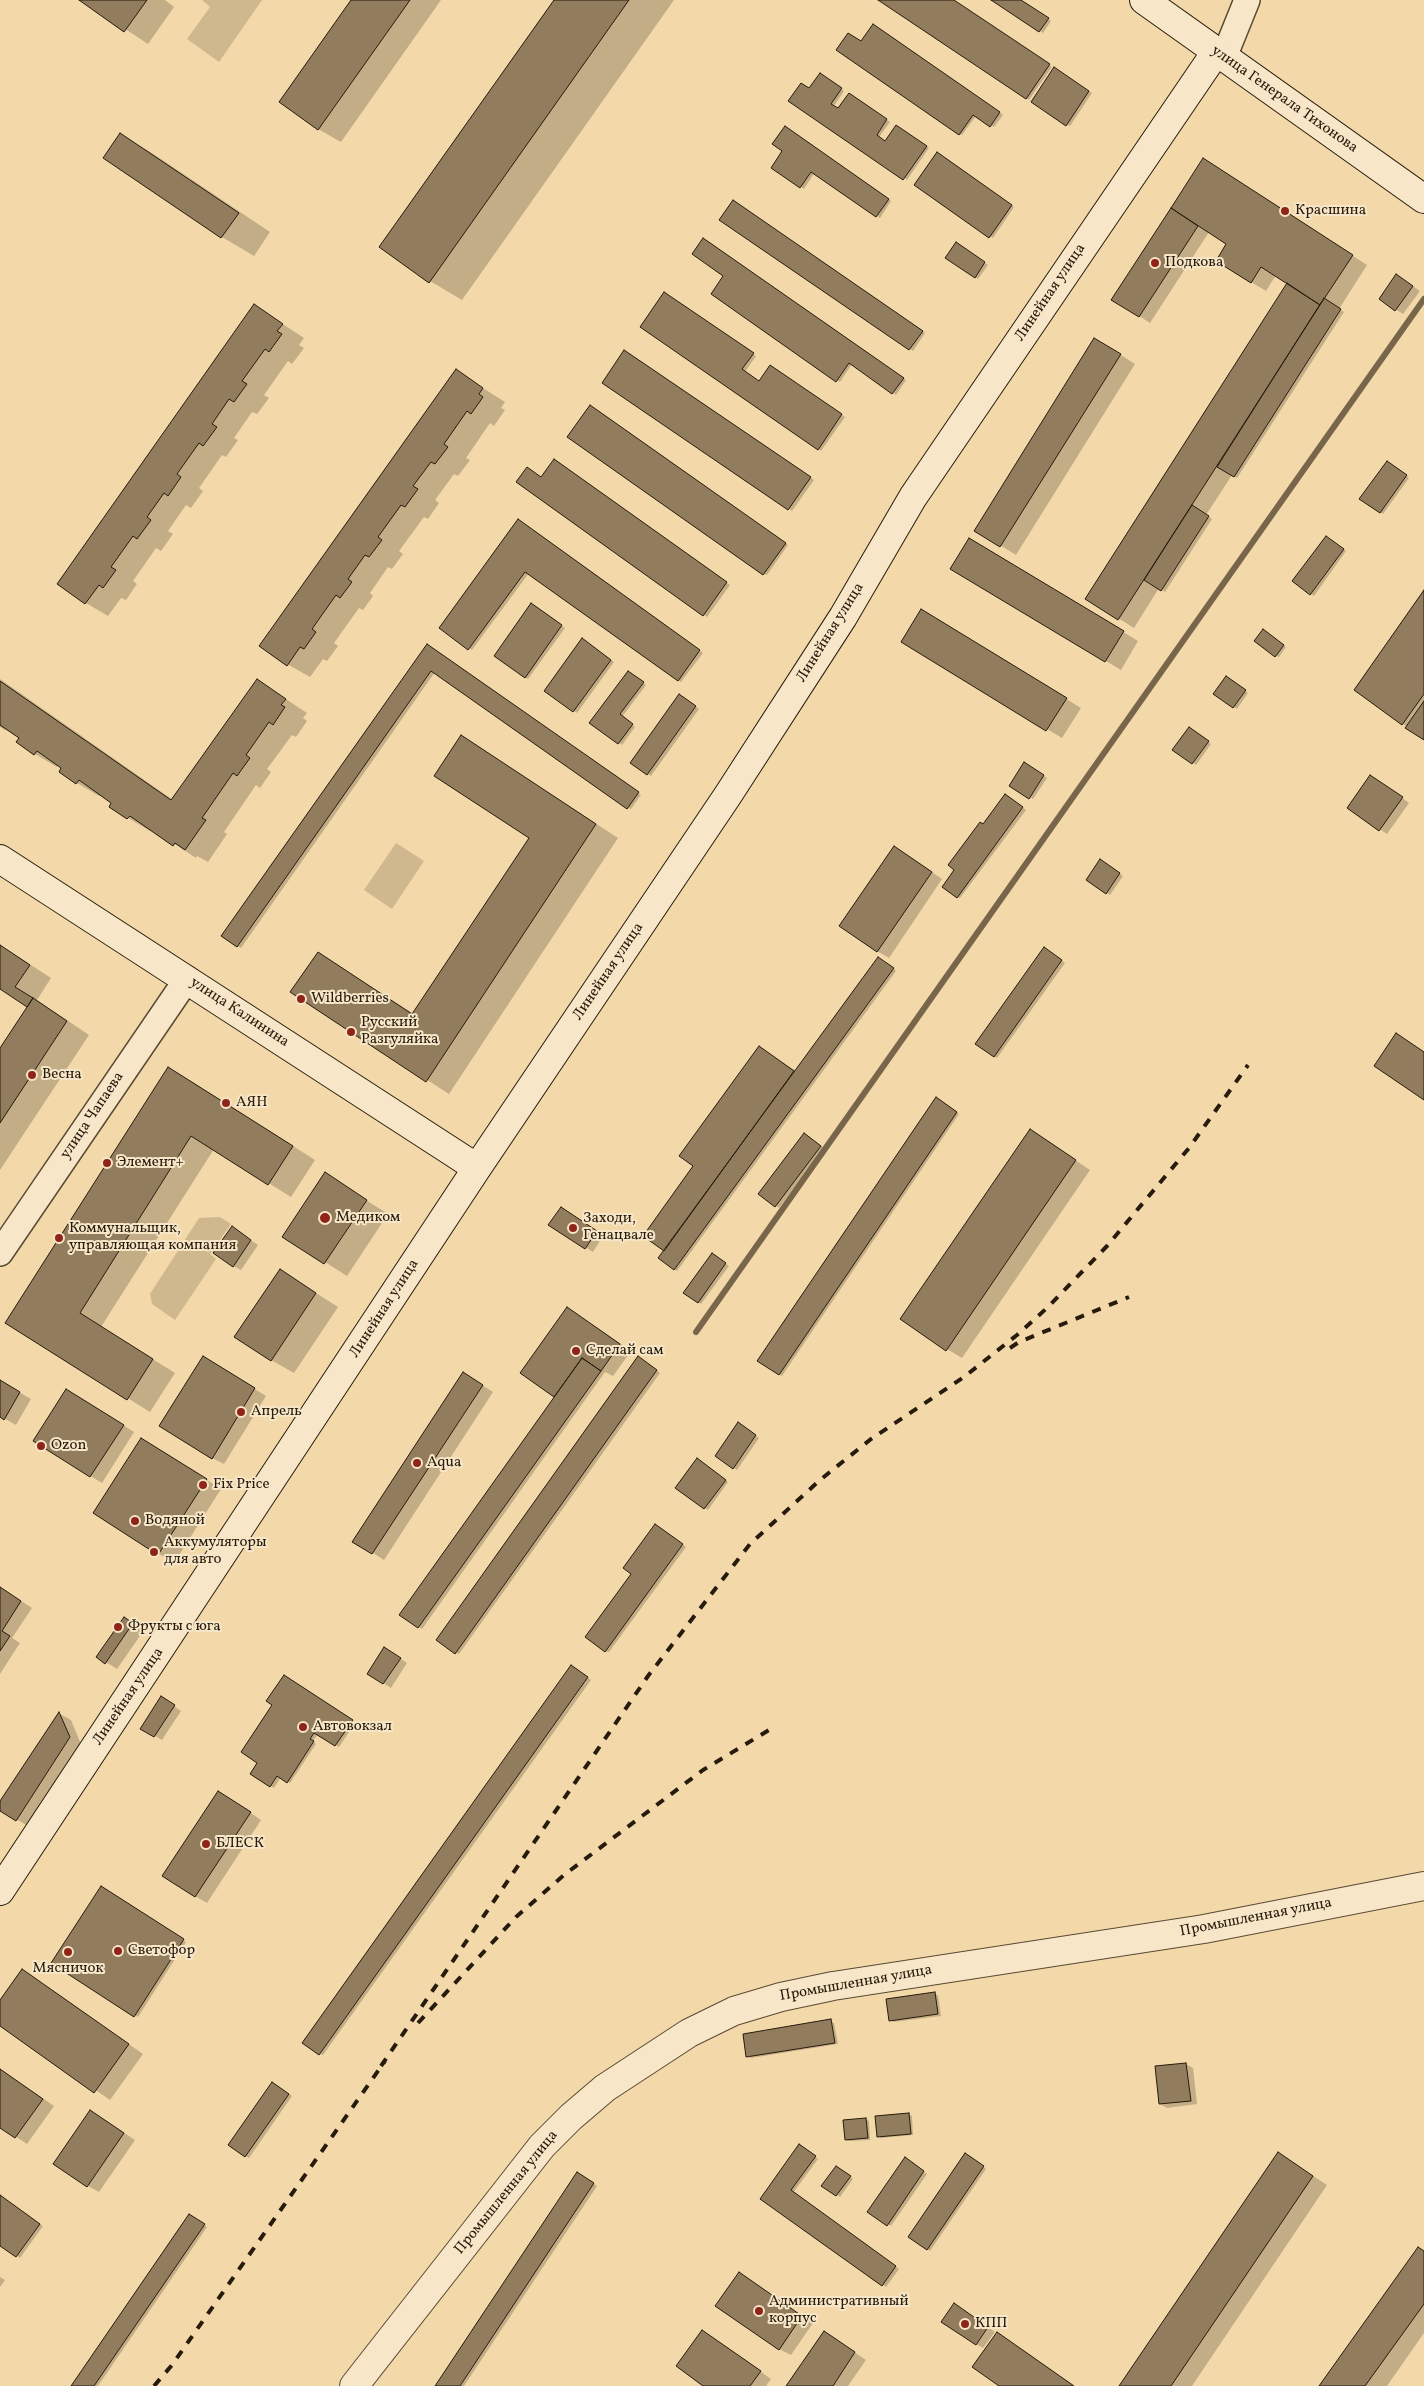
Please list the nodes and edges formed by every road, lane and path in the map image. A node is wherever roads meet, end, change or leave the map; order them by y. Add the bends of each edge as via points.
1 (1144, 0) edge
2 (1247, 0) edge
3 (1220, 54) junction
4 (1424, 199) edge
5 (0, 860) edge
6 (187, 979) junction
7 (477, 1168) junction
8 (0, 1253) edge
9 (1424, 1886) edge
10 (0, 1891) edge
11 (354, 2386) edge

1 - 3 main road, улица Генерала Тихонова
2 - 3 street, Линейная улица
3 - 4 main road, улица Генерала Тихонова
3 - 7 main road, Линейная улица via 913,497 843,617 728,794
5 - 6 main road, улица Калинина
6 - 7 main road, улица Калинина
6 - 8 street, улица Чапаева
7 - 10 main road, Линейная улица
9 - 11 main road, Промышленная улица via 1204,1929 833,1986 734,2011 689,2033 605,2088 571,2116 542,2146

